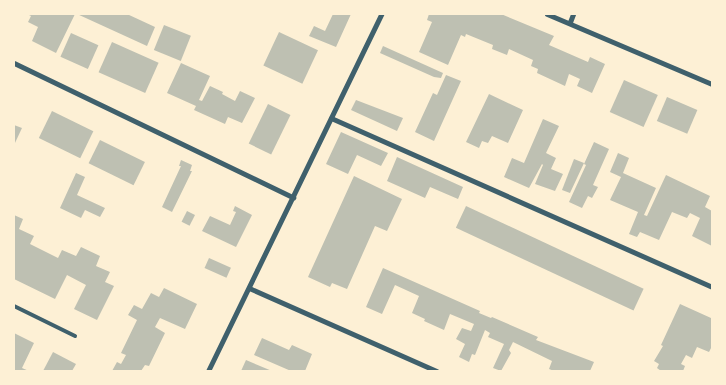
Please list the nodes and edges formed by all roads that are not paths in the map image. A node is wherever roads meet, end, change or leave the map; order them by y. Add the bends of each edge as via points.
1 (381, 14) edge
2 (547, 14) edge
3 (573, 14) edge
4 (570, 22) junction
5 (14, 63) edge
6 (712, 84) edge
7 (331, 118) junction
8 (293, 197) junction
9 (712, 287) edge
10 (249, 288) junction
11 (14, 306) edge
12 (74, 336) dead end
13 (208, 371) edge
14 (436, 371) edge

1 - 7 street
2 - 4 street
3 - 4 street
4 - 6 street
5 - 8 street
7 - 8 street
7 - 9 street
8 - 10 street
10 - 13 street
10 - 14 street
11 - 12 lane

